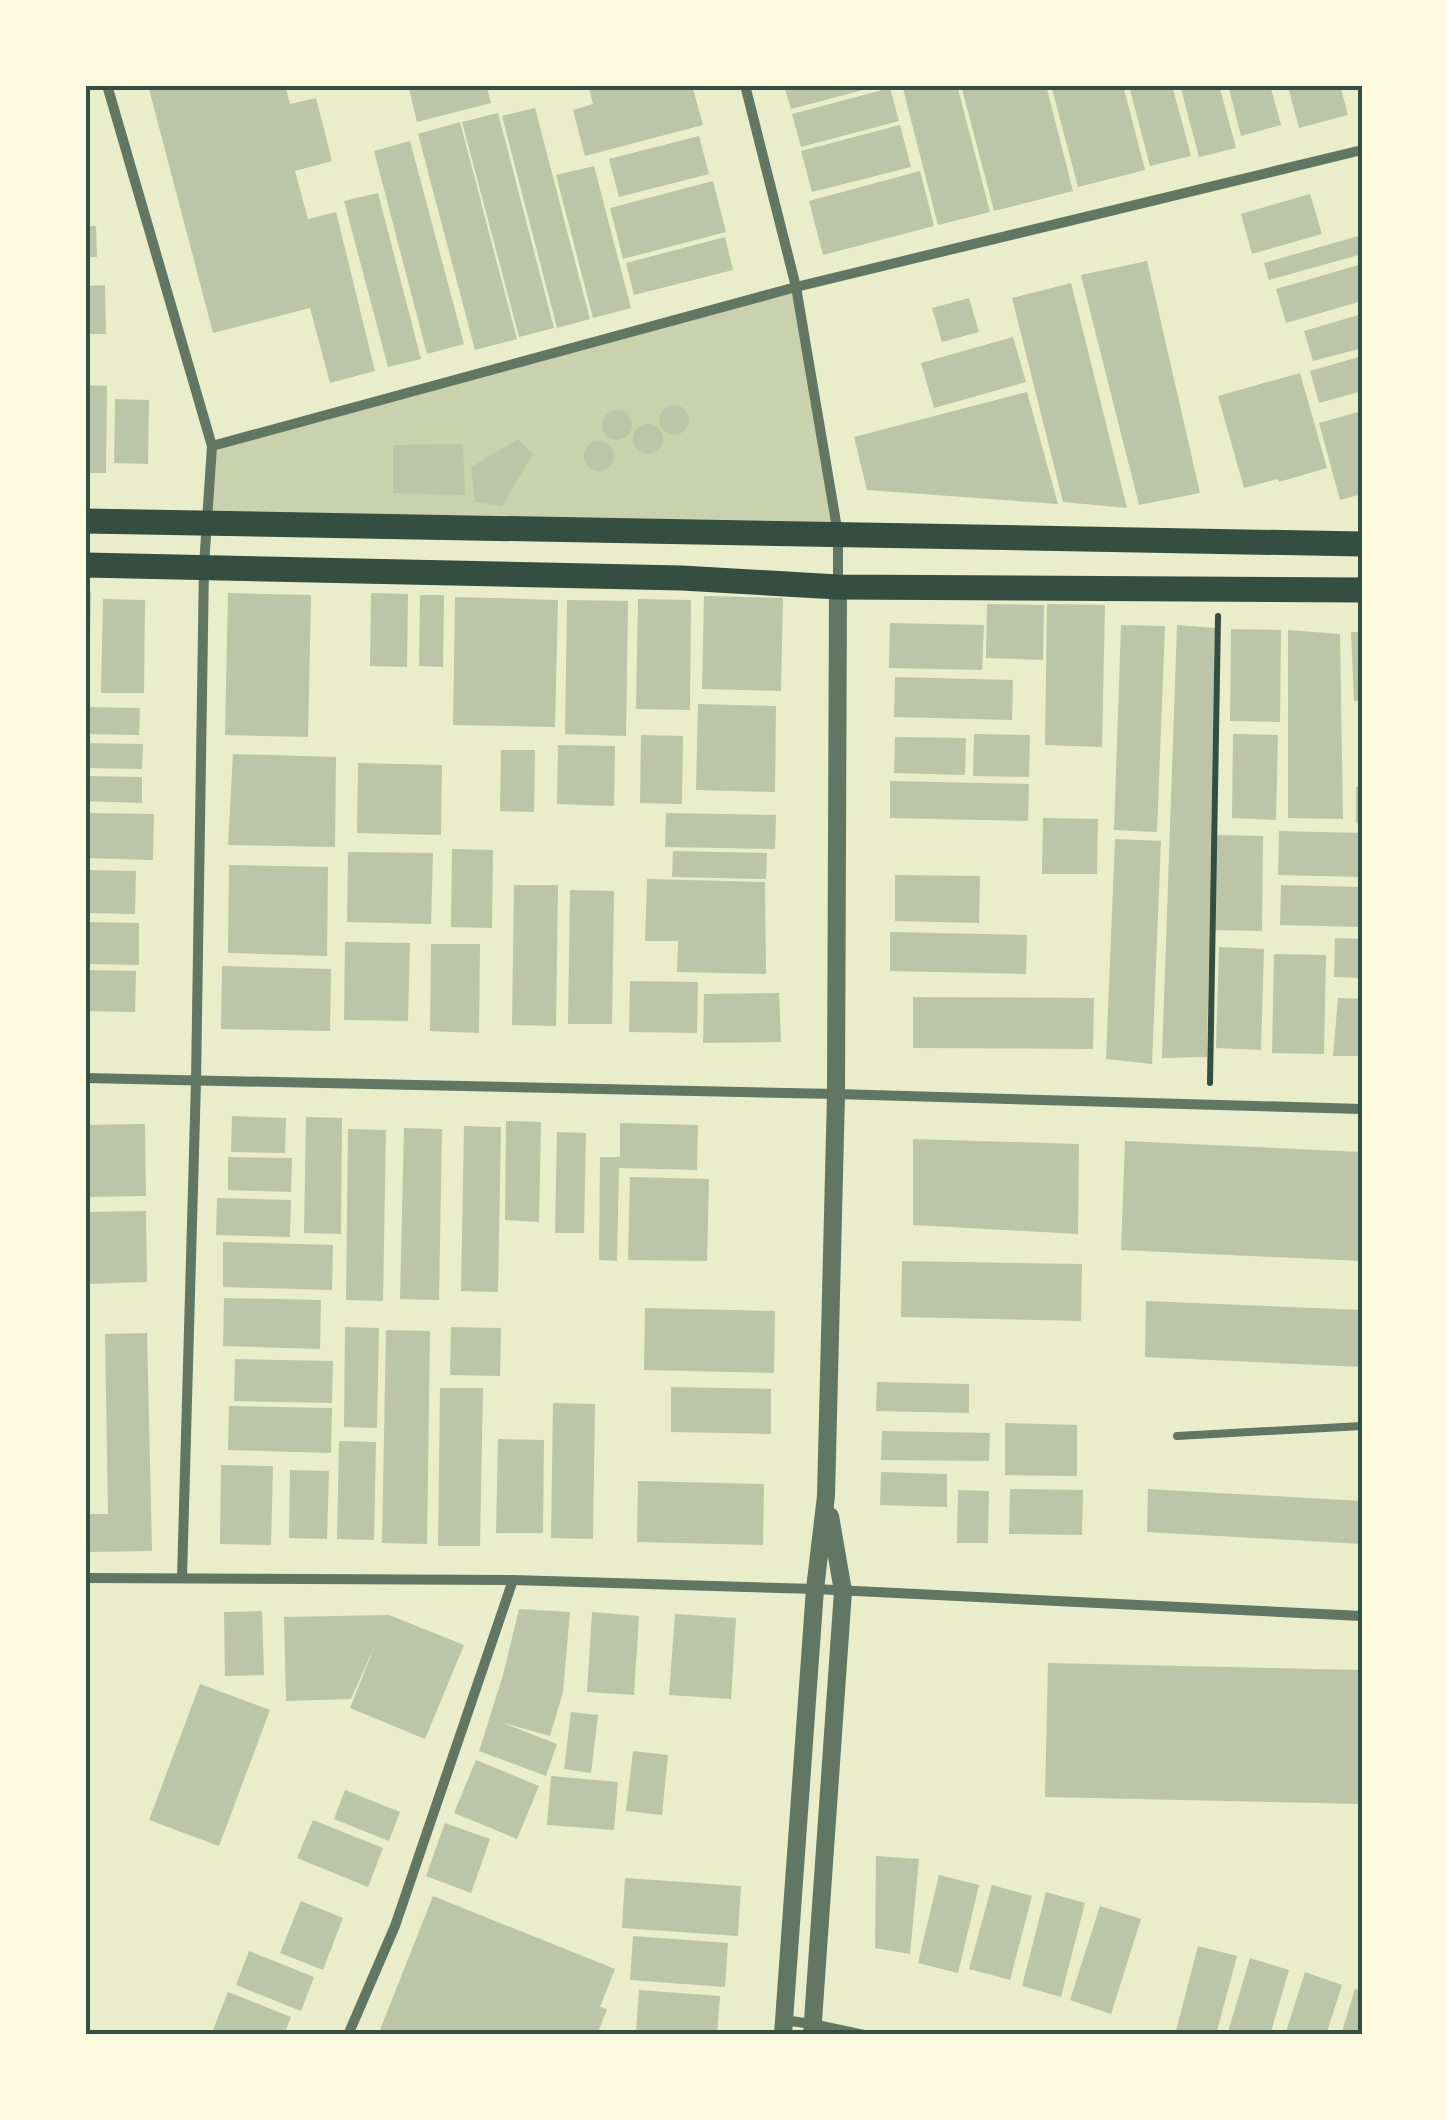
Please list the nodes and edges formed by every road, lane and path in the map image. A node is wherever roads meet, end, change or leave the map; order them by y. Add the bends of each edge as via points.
1 (106, 85) edge
2 (744, 85) edge
3 (1362, 150) edge
4 (796, 287) junction
5 (212, 446) junction
6 (85, 522) edge
7 (208, 524) junction
8 (838, 534) junction
9 (1362, 544) edge
10 (85, 565) edge
11 (204, 566) junction
12 (838, 587) junction
13 (1218, 589) junction
14 (1362, 590) edge
15 (85, 1078) edge
16 (196, 1081) junction
17 (836, 1094) junction
18 (1210, 1105) junction
19 (1362, 1109) edge
20 (1362, 1426) edge
21 (1176, 1436) dead end
22 (826, 1496) junction
23 (85, 1578) edge
24 (182, 1578) junction
25 (513, 1580) junction
26 (815, 1589) junction
27 (843, 1591) junction
28 (1362, 1616) edge
29 (783, 2028) edge
30 (812, 2029) edge
31 (348, 2035) edge
32 (864, 2035) edge

1 - 5 street
2 - 4 street
3 - 4 street
4 - 5 street
4 - 8 street
5 - 7 street
6 - 7 main road
7 - 8 main road
7 - 11 street
8 - 9 main road
8 - 12 street
10 - 11 main road
11 - 12 main road
11 - 16 street
12 - 13 main road
12 - 17 street
13 - 14 main road
13 - 18 path
15 - 16 street
16 - 17 street
16 - 24 street
17 - 18 street
17 - 22 street
18 - 19 street
20 - 21 lane
22 - 26 street
22 - 27 street
23 - 24 street
24 - 25 street
25 - 26 street
25 - 31 street via 395,1926
26 - 27 street
26 - 29 street
27 - 28 street
27 - 30 street
29 - 30 street
30 - 32 street

